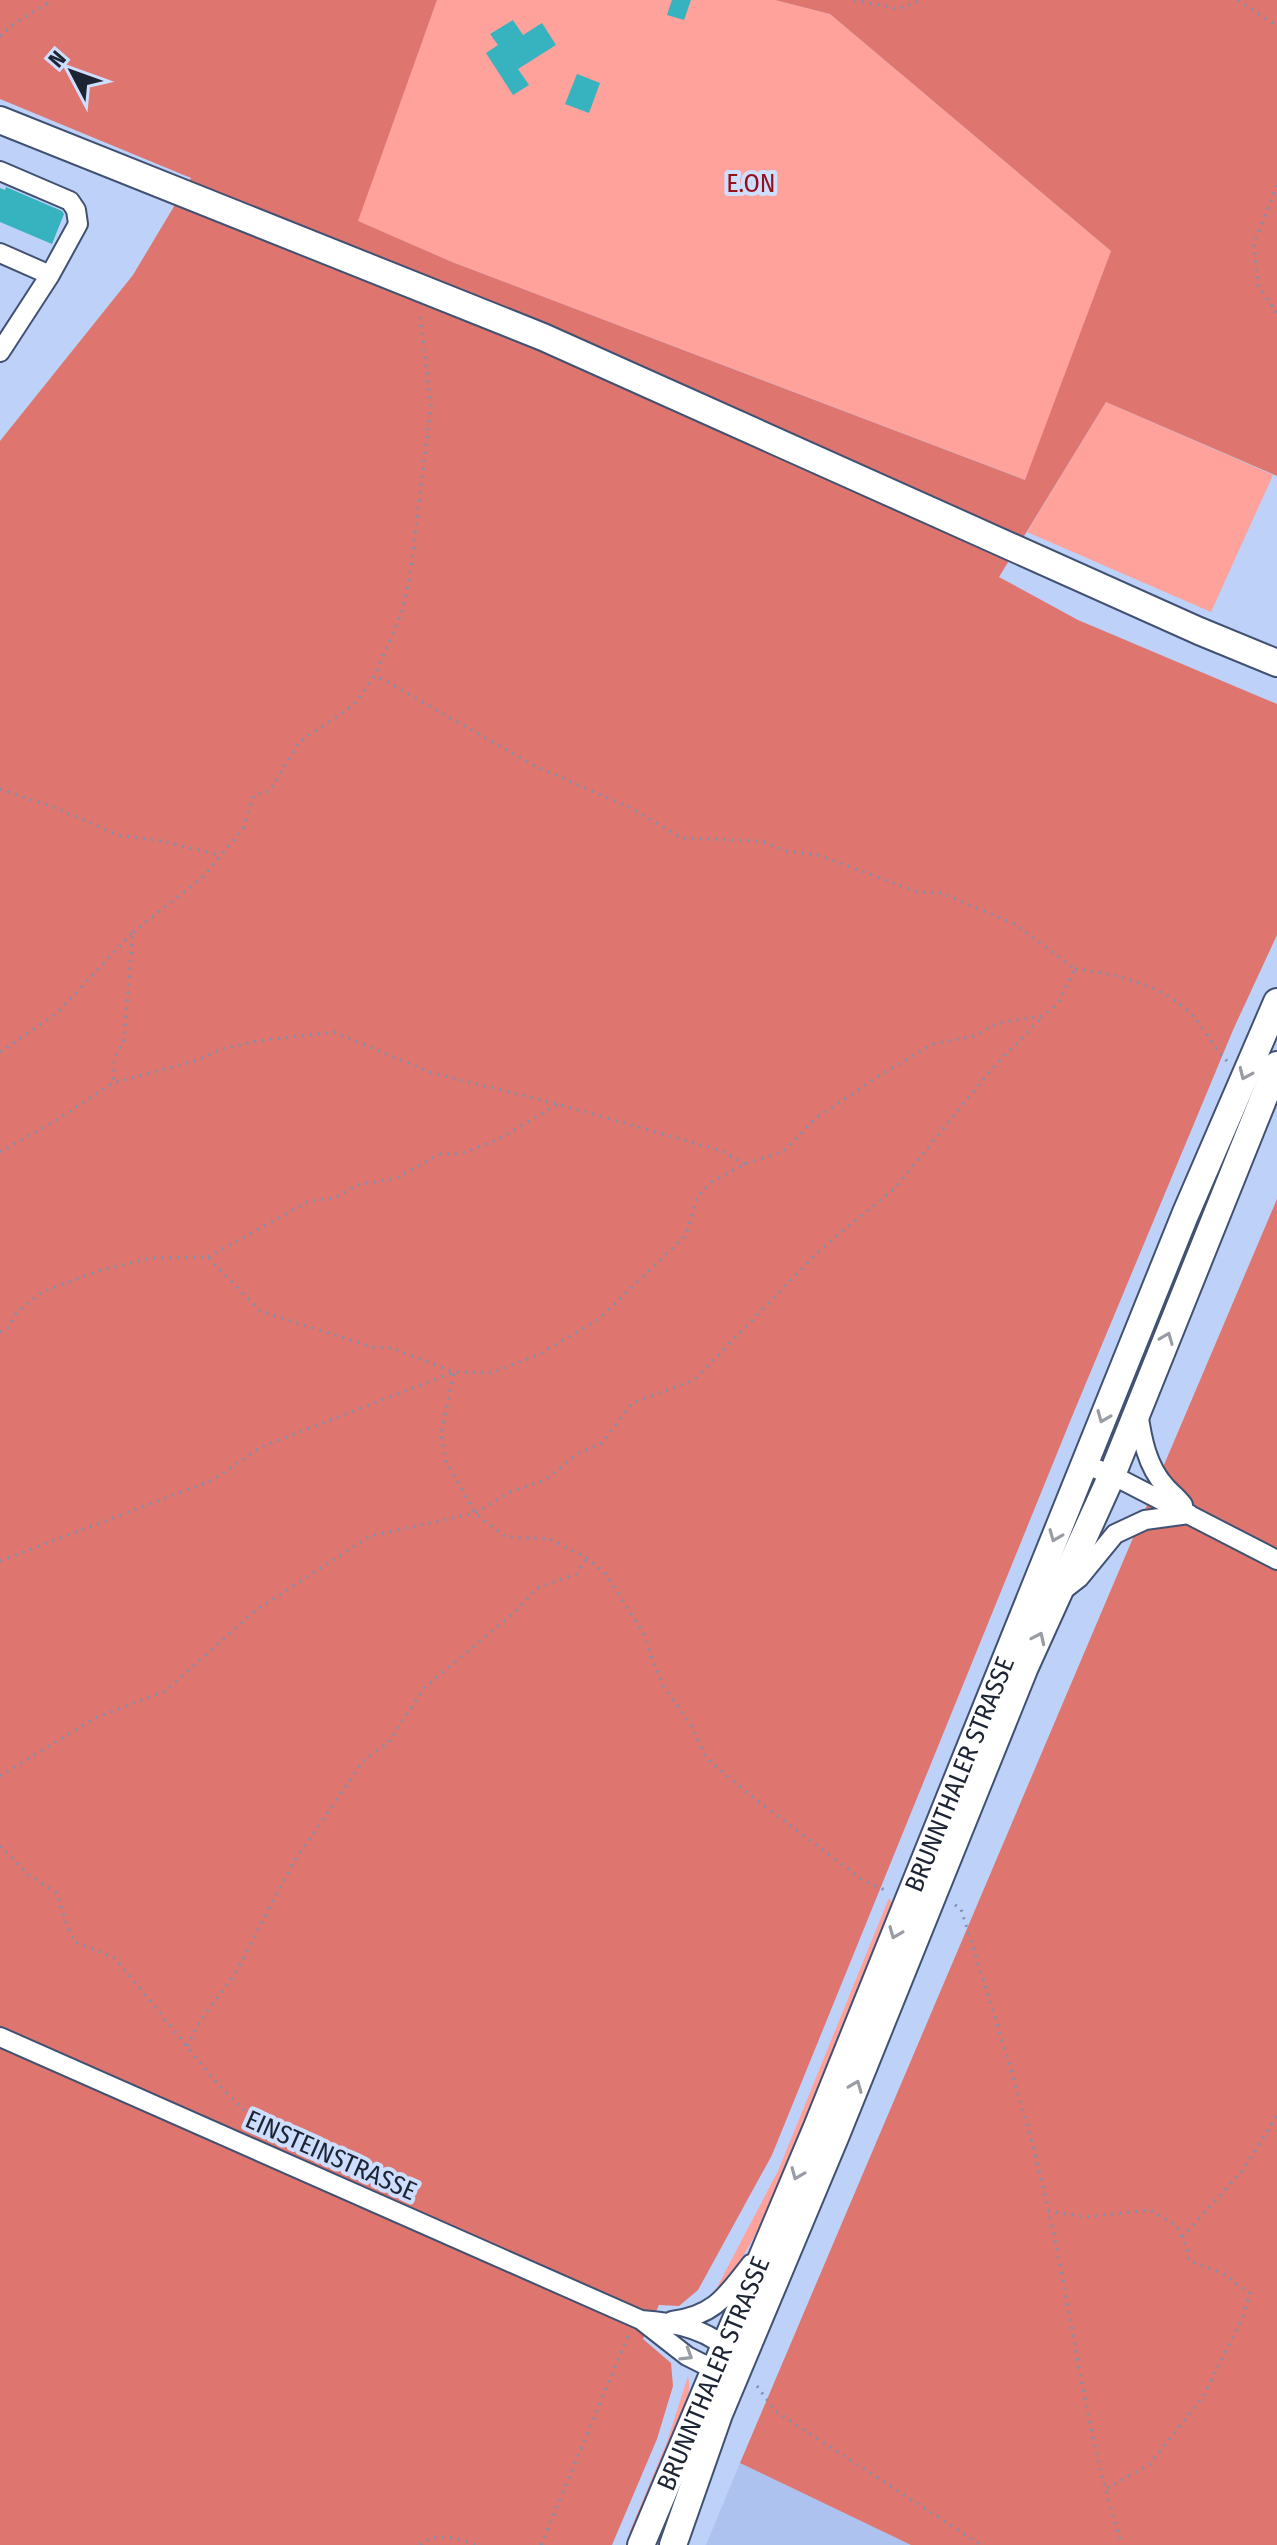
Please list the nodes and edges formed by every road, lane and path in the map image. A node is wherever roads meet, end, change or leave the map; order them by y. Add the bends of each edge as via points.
1 (53, 0) edge
2 (854, 0) edge
3 (923, 0) edge
4 (1238, 0) edge
5 (866, 2) edge
6 (1277, 26) edge
7 (0, 36) edge
8 (0, 120) edge
9 (0, 171) edge
10 (1277, 185) edge
11 (0, 253) edge
12 (50, 275) junction
13 (420, 314) dead end
14 (1277, 314) edge
15 (0, 352) edge
16 (1277, 663) edge
17 (375, 675) junction
18 (0, 789) edge
19 (219, 855) junction
20 (133, 932) junction
21 (1075, 969) junction
22 (1277, 1002) edge
23 (1043, 1016) junction
24 (0, 1052) edge
25 (1222, 1054) dead end
26 (1277, 1065) edge
27 (113, 1083) junction
28 (558, 1104) junction
29 (0, 1152) edge
30 (745, 1164) junction
31 (208, 1257) junction
32 (0, 1332) edge
33 (454, 1372) junction
34 (1138, 1410) junction
35 (1084, 1464) junction
36 (1112, 1475) junction
37 (475, 1513) junction
38 (1189, 1514) junction
39 (587, 1558) junction
40 (1277, 1560) edge
41 (0, 1561) edge
42 (1060, 1592) junction
43 (0, 1776) edge
44 (0, 1846) edge
45 (885, 1890) dead end
46 (961, 1909) dead end
47 (0, 2037) edge
48 (187, 2046) junction
49 (1277, 2115) edge
50 (273, 2158) junction
51 (1048, 2211) junction
52 (1182, 2237) junction
53 (770, 2240) junction
54 (638, 2319) junction
55 (668, 2321) junction
56 (727, 2360) junction
57 (1106, 2489) junction
58 (420, 2545) edge
59 (476, 2545) edge
60 (541, 2545) edge
61 (641, 2545) edge
62 (673, 2545) edge
63 (981, 2545) edge
64 (1122, 2545) edge

1 - 7 path
2 - 5 path
3 - 5 path via 898,9
4 - 6 path
8 - 16 main road via 543,337
9 - 12 street via 55,193 76,210 78,224
10 - 14 path via 1254,244 1258,285
11 - 12 street
12 - 15 street
13 - 17 path via 431,406 428,447 402,612
17 - 19 path via 354,705 299,742 270,791 254,795 243,829
17 - 21 path via 535,766 633,809 682,838 761,841 818,855 918,892 941,893 1015,924
18 - 19 path via 118,835
19 - 20 path via 202,878
20 - 24 path via 57,1013
20 - 27 path via 124,1040 115,1058
21 - 23 path via 1058,1003
21 - 25 path via 1111,972 1159,992 1193,1015
22 -> 35 main road, BRUNNTHALER STRASSE
23 - 30 path via 998,1023 974,1036 933,1044 816,1118 784,1151
23 - 37 path via 991,1070 895,1188 821,1249 694,1380 632,1403 602,1443 579,1453 543,1481 512,1491
34 -> 26 main road, BRUNNTHALER STRASSE
27 - 28 path via 233,1046 334,1032 432,1073
27 - 29 path
28 - 30 path via 722,1151
28 - 31 path via 499,1139 460,1154 440,1154 396,1178 357,1185 335,1198 309,1201
30 - 33 path via 711,1182 697,1198 686,1235 599,1319 538,1355 491,1373
31 - 32 path via 151,1258 98,1271 42,1292
31 - 33 path via 260,1311 372,1347 392,1348
33 - 37 path via 441,1435 446,1461
33 - 41 path via 261,1447 213,1480
34 - 36 main road, BRUNNTHALER STRASSE
34 - 38 street via 1151,1465
35 - 36 street
35 -> 53 main road, BRUNNTHALER STRASSE
36 - 38 street
36 - 42 main road, BRUNNTHALER STRASSE
37 - 39 path via 506,1537 550,1539
37 - 43 path via 370,1536 256,1610 165,1691 93,1719
38 - 40 street
38 - 42 street via 1145,1520 1115,1534 1079,1578
39 - 45 path via 606,1574 645,1636 663,1685 706,1758 853,1873
39 - 48 path via 576,1574 537,1588 424,1688 389,1742 363,1761 293,1863 235,1974
56 -> 42 main road, BRUNNTHALER STRASSE via 836,2135
44 - 48 path via 57,1893 75,1942 115,1958
46 - 51 path
47 - 50 street, EINSTEINSTRASSE
48 - 50 path via 251,2117
49 - 52 path via 1244,2169
50 - 54 street, EINSTEINSTRASSE
51 - 52 path via 1086,2217 1150,2210 1177,2226
51 - 57 path
52 - 57 path via 1189,2261 1222,2273 1250,2293 1204,2395 1150,2464
53 - 55 street, EINSTEINSTRASSE via 715,2307
53 - 56 main road, BRUNNTHALER STRASSE
54 - 55 street, EINSTEINSTRASSE
54 -> 56 street, EINSTEINSTRASSE via 687,2356
54 - 60 path
55 - 56 street, EINSTEINSTRASSE via 695,2330
56 - 61 main road, BRUNNTHALER STRASSE
56 - 62 main road, BRUNNTHALER STRASSE via 705,2451
56 - 63 path via 775,2411
57 - 64 path
58 - 59 path via 427,2539 456,2537

